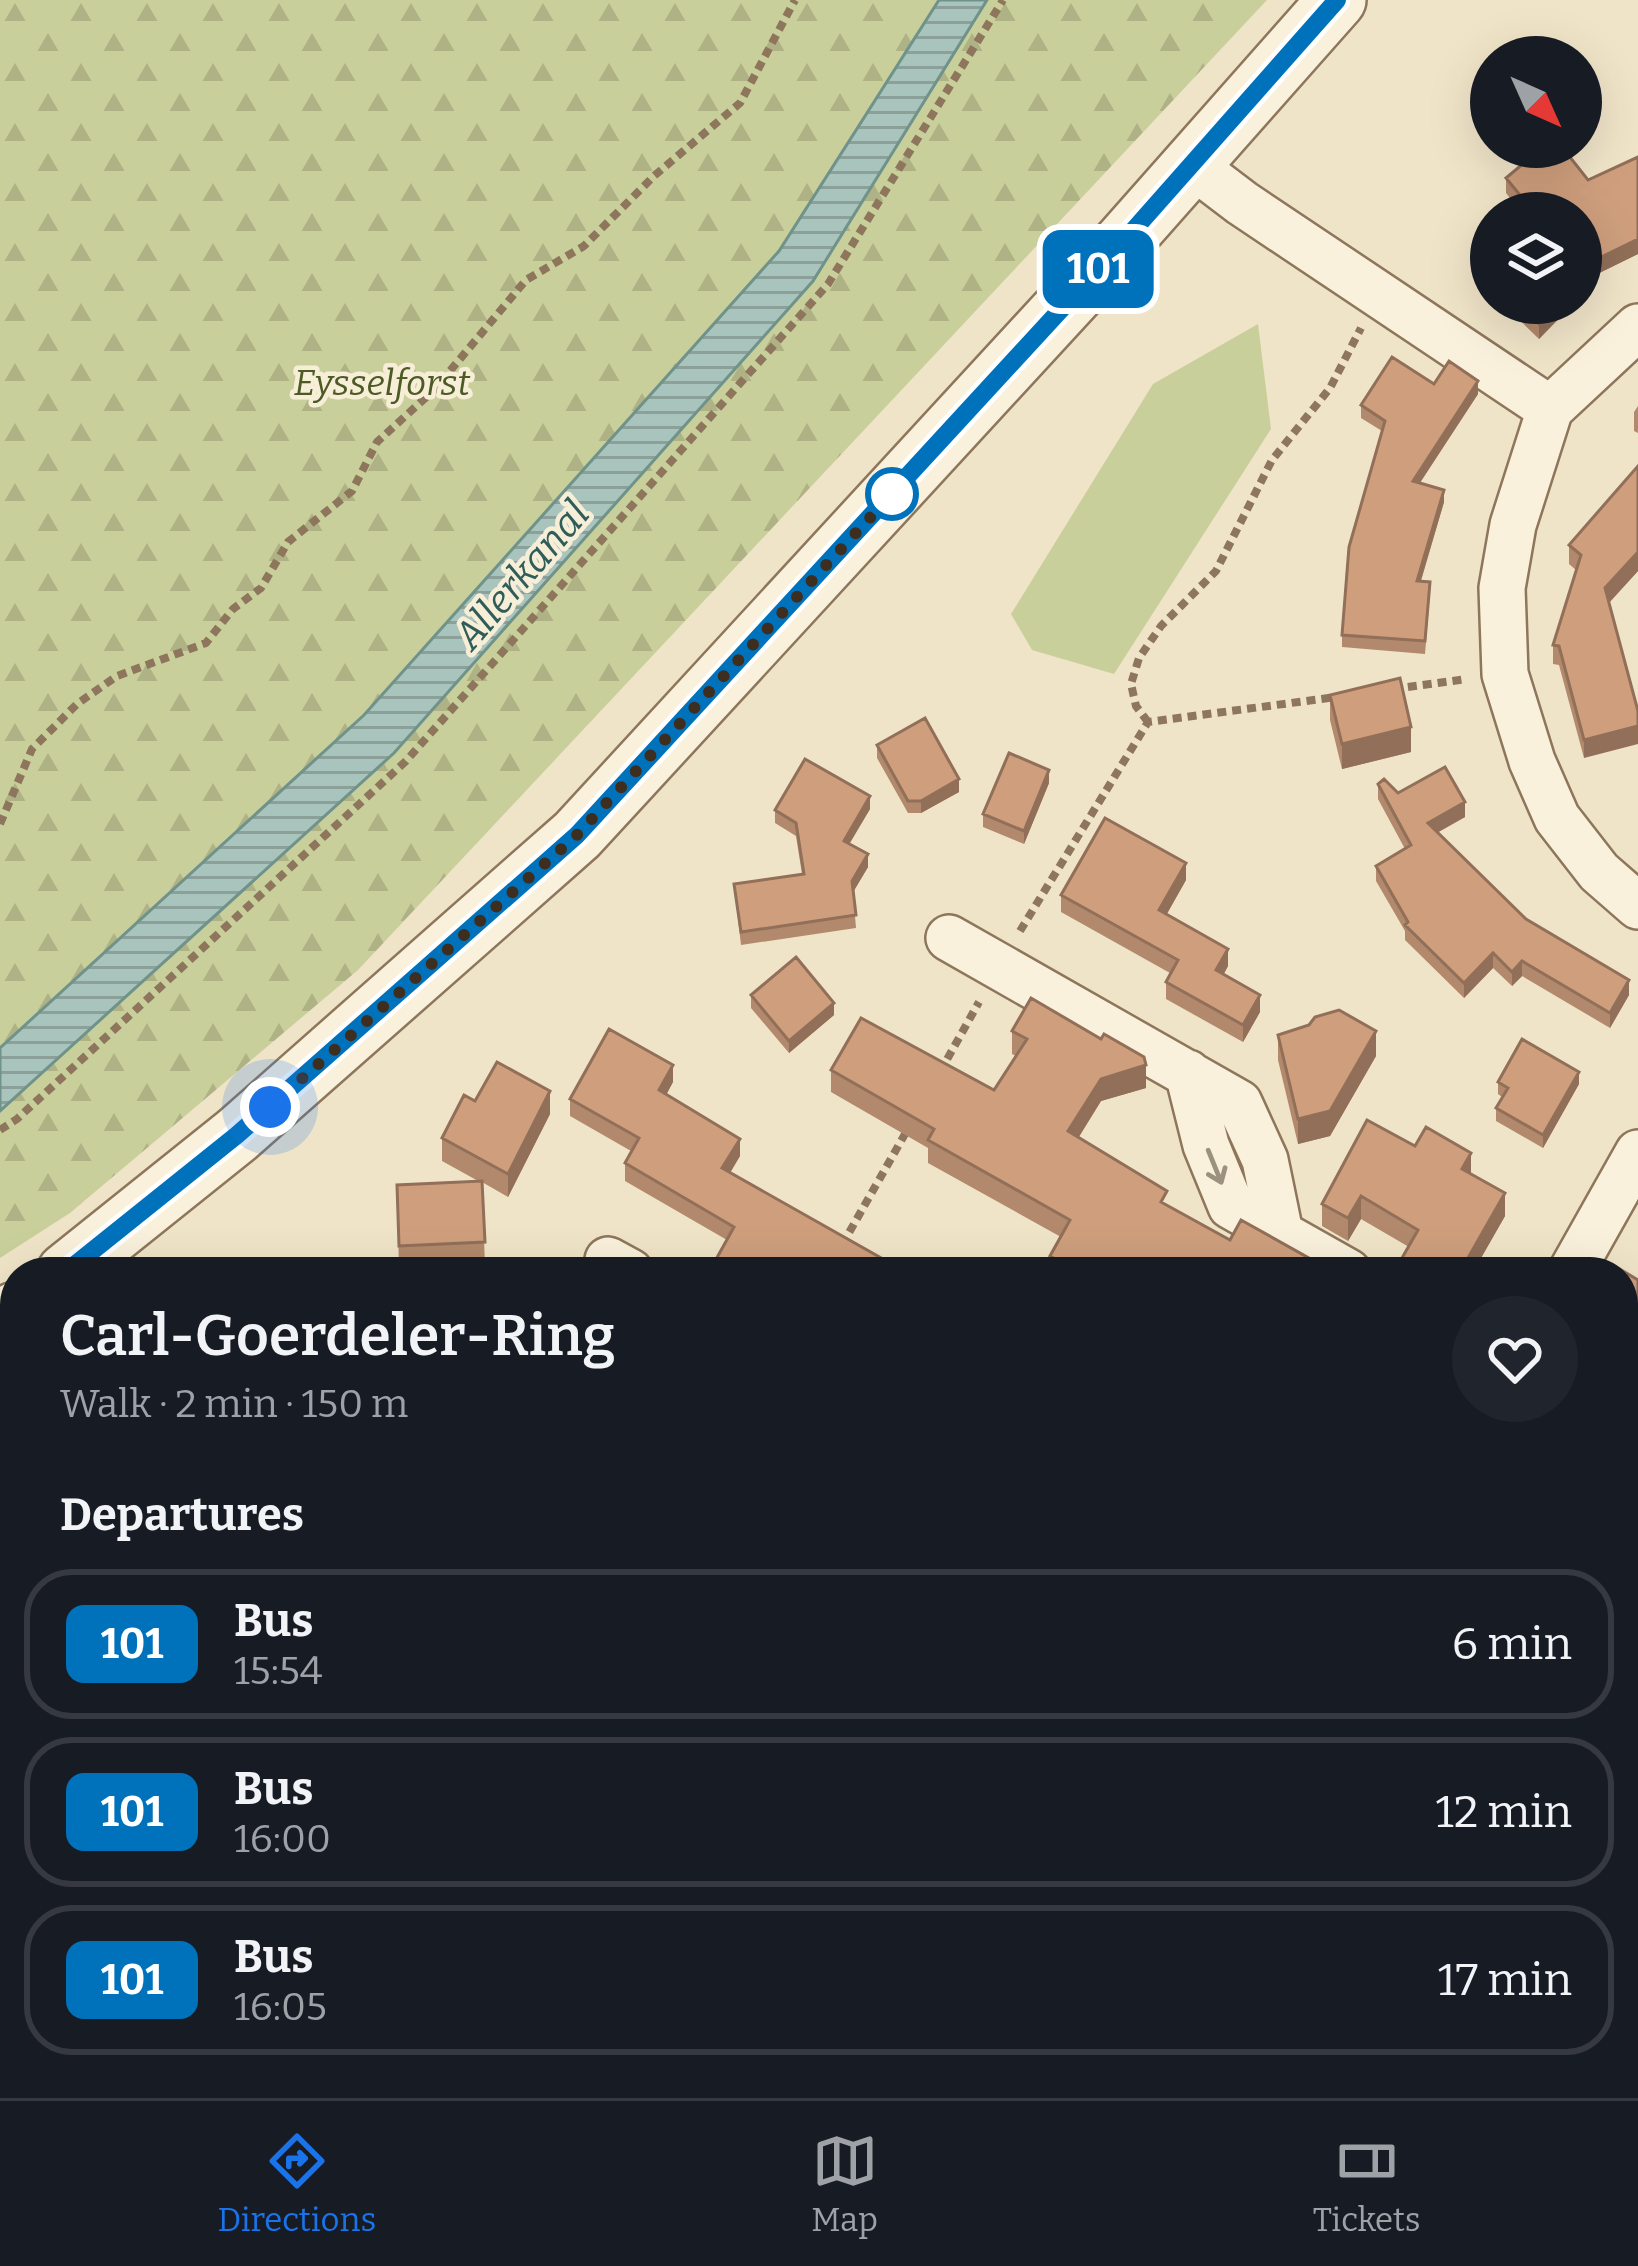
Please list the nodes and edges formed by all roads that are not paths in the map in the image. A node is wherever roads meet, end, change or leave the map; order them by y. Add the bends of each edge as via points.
1 (1337, 0) edge
2 (1192, 165) junction
3 (1638, 327) edge
4 (1550, 409) junction
5 (1638, 906) edge
6 (950, 938) dead end
7 (1638, 1154) edge
8 (85, 1257) edge
9 (1322, 1257) edge
10 (1579, 1257) edge

1 - 2 street
2 - 4 street
2 - 8 street via 577,835 237,1135
3 - 4 street
4 - 5 street via 1502,587 1505,674 1557,818
6 - 9 street via 1188,1073 1231,1206
7 - 10 street

